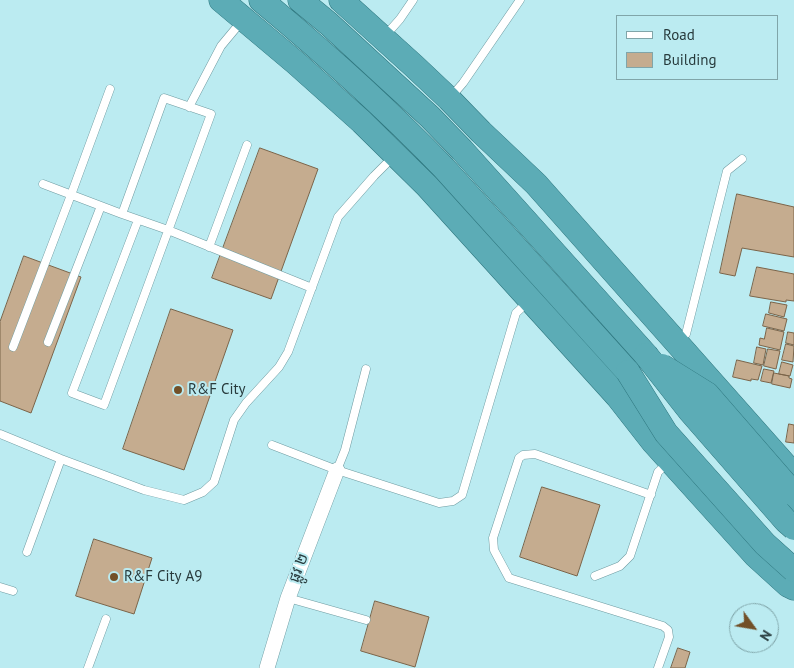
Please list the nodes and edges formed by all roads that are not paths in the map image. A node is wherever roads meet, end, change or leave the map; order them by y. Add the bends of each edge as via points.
1 (221, 0) edge
2 (261, 0) edge
3 (300, 0) edge
4 (341, 0) edge
5 (412, 0) edge
6 (520, 0) edge
7 (244, 19) junction
8 (383, 38) junction
9 (110, 89) dead end
10 (449, 99) junction
11 (189, 107) junction
12 (247, 145) dead end
13 (395, 155) junction
14 (742, 160) dead end
15 (43, 184) dead end
16 (72, 195) junction
17 (101, 206) junction
18 (122, 214) junction
19 (138, 220) junction
20 (168, 230) junction
21 (209, 246) junction
22 (312, 288) junction
23 (530, 300) junction
24 (48, 342) dead end
25 (13, 347) dead end
26 (662, 350) junction
27 (366, 369) dead end
28 (628, 372) junction
29 (618, 397) junction
30 (0, 434) edge
31 (272, 445) dead end
32 (61, 459) junction
33 (670, 461) junction
34 (337, 470) junction
35 (794, 475) edge
36 (794, 494) edge
37 (651, 495) junction
38 (794, 512) edge
39 (794, 528) edge
40 (794, 550) edge
41 (27, 552) dead end
42 (794, 570) edge
43 (595, 576) dead end
44 (0, 587) edge
45 (794, 588) edge
46 (13, 591) dead end
47 (288, 598) junction
48 (106, 619) dead end
49 (366, 620) dead end
50 (88, 668) edge
51 (267, 668) edge
52 (658, 668) edge

1 - 7 highway
2 - 28 highway via 413,136
3 - 26 highway via 430,116
4 - 8 highway
5 - 8 lane
6 - 10 lane
7 - 11 lane via 221,46
7 - 13 highway
8 - 10 highway
9 - 16 lane
10 - 26 highway via 536,184
11 - 18 lane via 164,98
11 - 20 lane via 211,114
12 - 21 lane
13 - 22 lane via 338,217
13 - 23 highway
14 - 26 lane via 727,171 686,334
15 - 16 lane
16 - 17 lane
16 - 25 lane
17 - 18 lane
17 - 24 lane
18 - 19 lane
19 - 20 lane
19 - 20 lane via 72,393 104,405
20 - 21 lane
21 - 22 lane
22 - 32 lane via 288,352 234,420 214,482 203,492 184,500 144,490
23 - 29 highway
23 - 34 lane via 516,312 462,494 453,501 439,503
26 - 29 highway
26 - 35 highway via 715,385
26 - 36 highway, bridge via 707,394
26 - 38 highway via 698,403
26 - 39 highway, bridge via 690,411
27 - 34 lane via 346,450
28 - 40 highway, bridge via 677,420
28 - 42 highway, bridge via 666,433 765,544
29 - 33 highway
30 - 32 lane
31 - 34 lane
32 - 41 lane
33 - 37 lane via 658,472
33 - 45 highway via 755,555
34 - 47 street, ផ្លូវ ២
37 - 43 lane via 630,556 620,566
37 - 52 lane via 536,454 523,454 493,538 494,550 509,578 663,626 669,637
44 - 46 lane
47 - 49 lane
47 - 51 street, ផ្លូវ ២
48 - 50 lane

